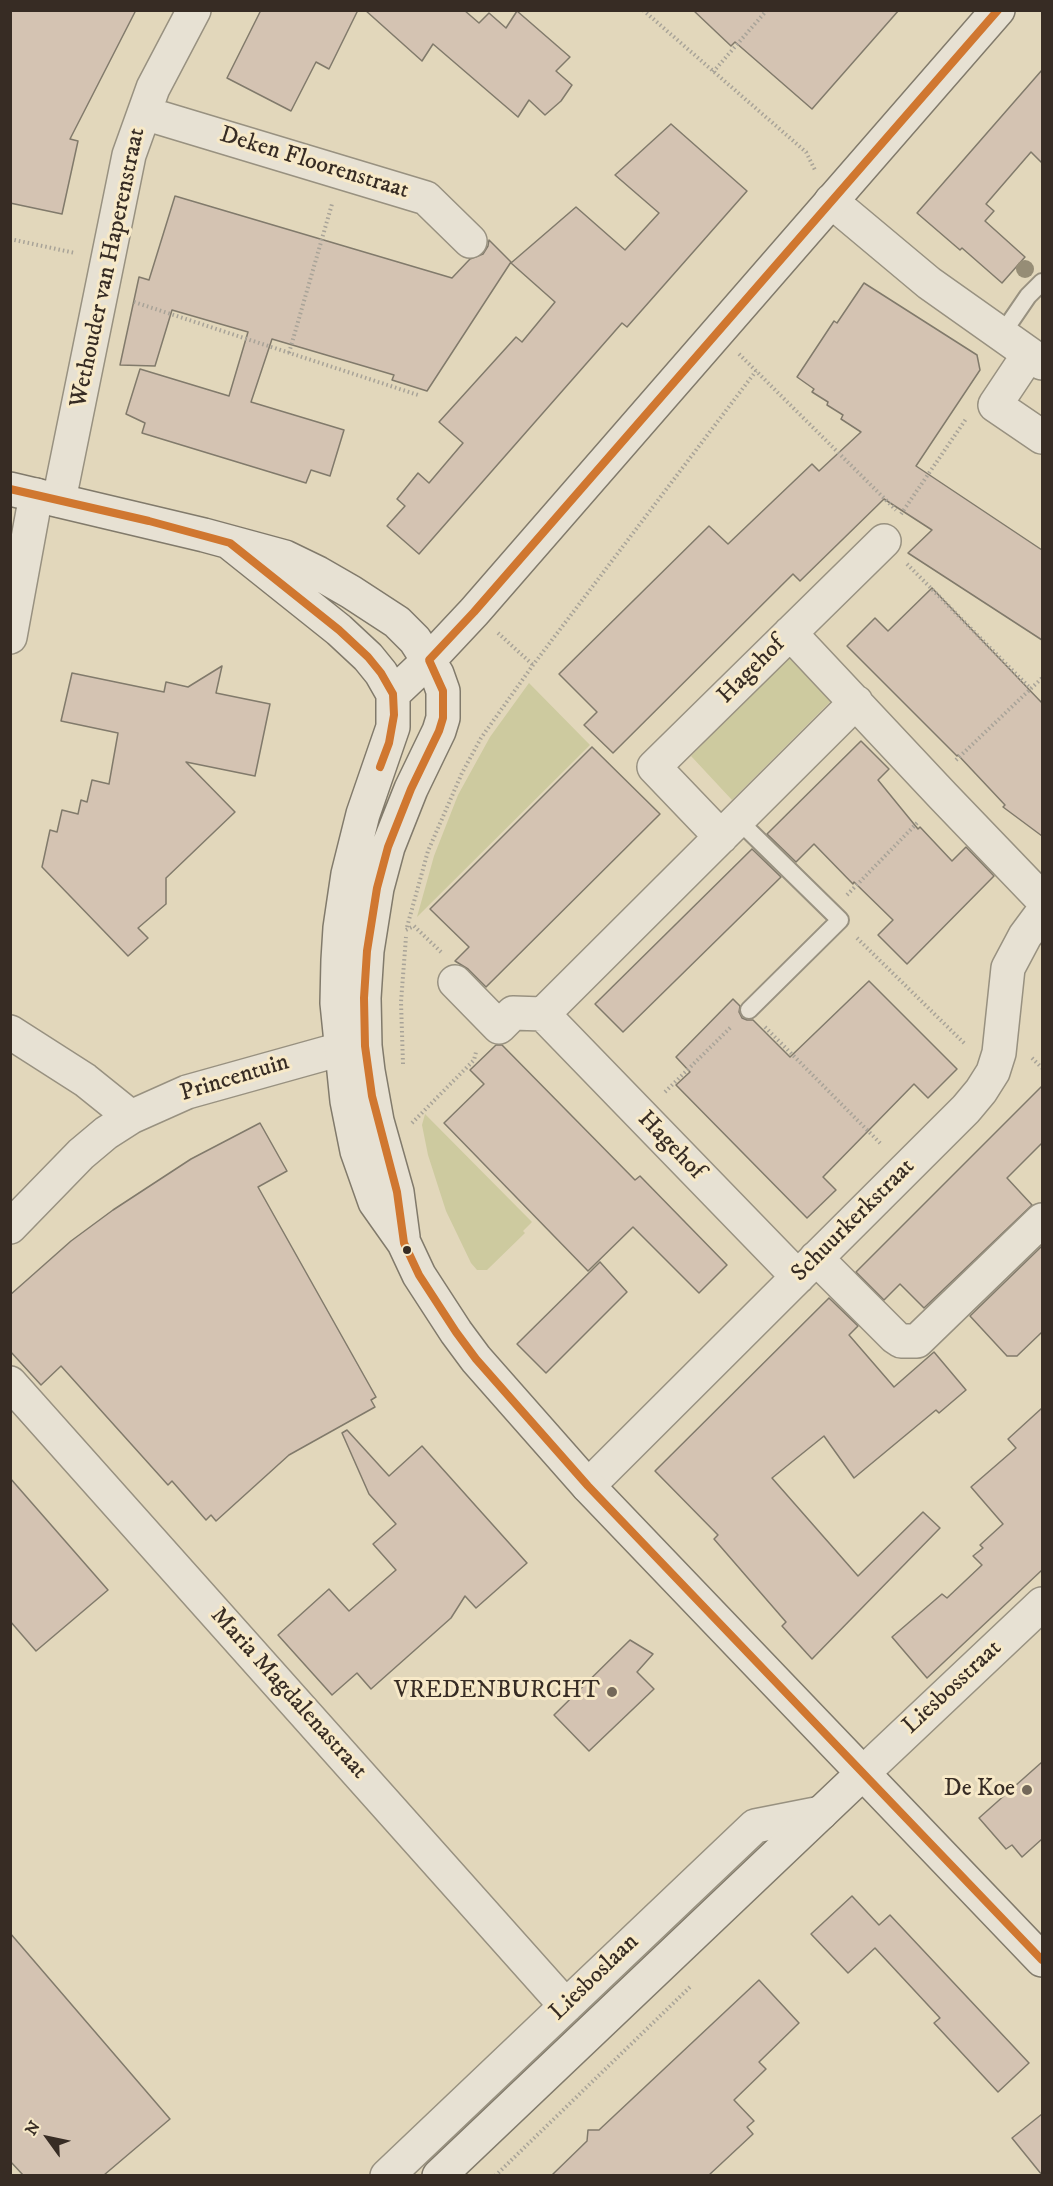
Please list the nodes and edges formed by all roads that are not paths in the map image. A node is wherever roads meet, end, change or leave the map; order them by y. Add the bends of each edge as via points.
1 (194, 10) edge
2 (998, 10) edge
3 (144, 113) junction
4 (831, 201) junction
5 (470, 241) dead end
6 (1042, 282) edge
7 (1002, 334) junction
8 (1036, 358) edge
9 (1042, 437) edge
10 (35, 495) edge
11 (892, 528) road end
12 (230, 543) junction
13 (790, 633) junction
14 (10, 637) edge
15 (429, 660) junction
16 (393, 694) junction
17 (856, 702) junction
18 (729, 828) junction
19 (1042, 899) edge
20 (1042, 913) edge
21 (455, 982) road end
22 (749, 1010) road end
23 (543, 1014) junction
24 (10, 1032) edge
25 (353, 1047) junction
26 (131, 1117) junction
27 (1042, 1220) edge
28 (10, 1227) edge
29 (807, 1268) junction
30 (10, 1383) edge
31 (588, 1486) junction
32 (1042, 1604) edge
33 (863, 1773) junction
34 (821, 1813) junction
35 (1042, 1960) edge
36 (566, 2006) junction
37 (387, 2175) edge
38 (439, 2175) edge

1 - 3 street, Wethouder van Haperenstraat
2 - 4 street
3 - 5 street, Deken Floorenstraat via 426,198
3 - 10 street, Wethouder van Haperenstraat via 129,155 105,276
4 - 7 street via 929,283
4 - 15 street
6 - 7 lane
7 - 8 street
8 - 9 street via 994,405
10 - 12 street
10 - 14 street
11 - 13 street, Hagehof
12 - 15 street via 285,557 351,591 397,622
12 - 16 street via 353,644 381,673
13 - 17 street, Hagehof
13 - 18 street, Hagehof via 654,767
15 - 16 street
15 - 25 street via 443,692 443,718 388,848 377,888 364,998
16 - 25 street via 393,727 355,846 341,917 337,1003
17 - 18 street
17 - 19 street, Hagehof
18 - 22 lane via 840,920
18 - 23 street
20 - 29 street, Schuurkerkstraat via 1008,968 999,1053 993,1072 966,1109
21 - 23 street via 499,1027 513,1013
23 - 29 street, Hagehof via 641,1115
24 - 26 street via 86,1080
25 - 26 street, Princentuin via 187,1092
25 - 31 street via 372,1096 397,1192 404,1243 419,1275 456,1332
26 - 28 street, Princentuin via 81,1154
27 - 29 street, Hagehof via 917,1341 901,1341
29 - 31 street, Schuurkerkstraat
30 - 36 street, Maria Magdalenastraat
31 - 33 street
32 - 33 street, Liesbosstraat
33 - 34 street, Liesboslaan
33 - 35 street
34 - 36 street, Liesboslaan via 755,1826
34 - 38 street, Liesboslaan
36 - 37 street, Liesboslaan

